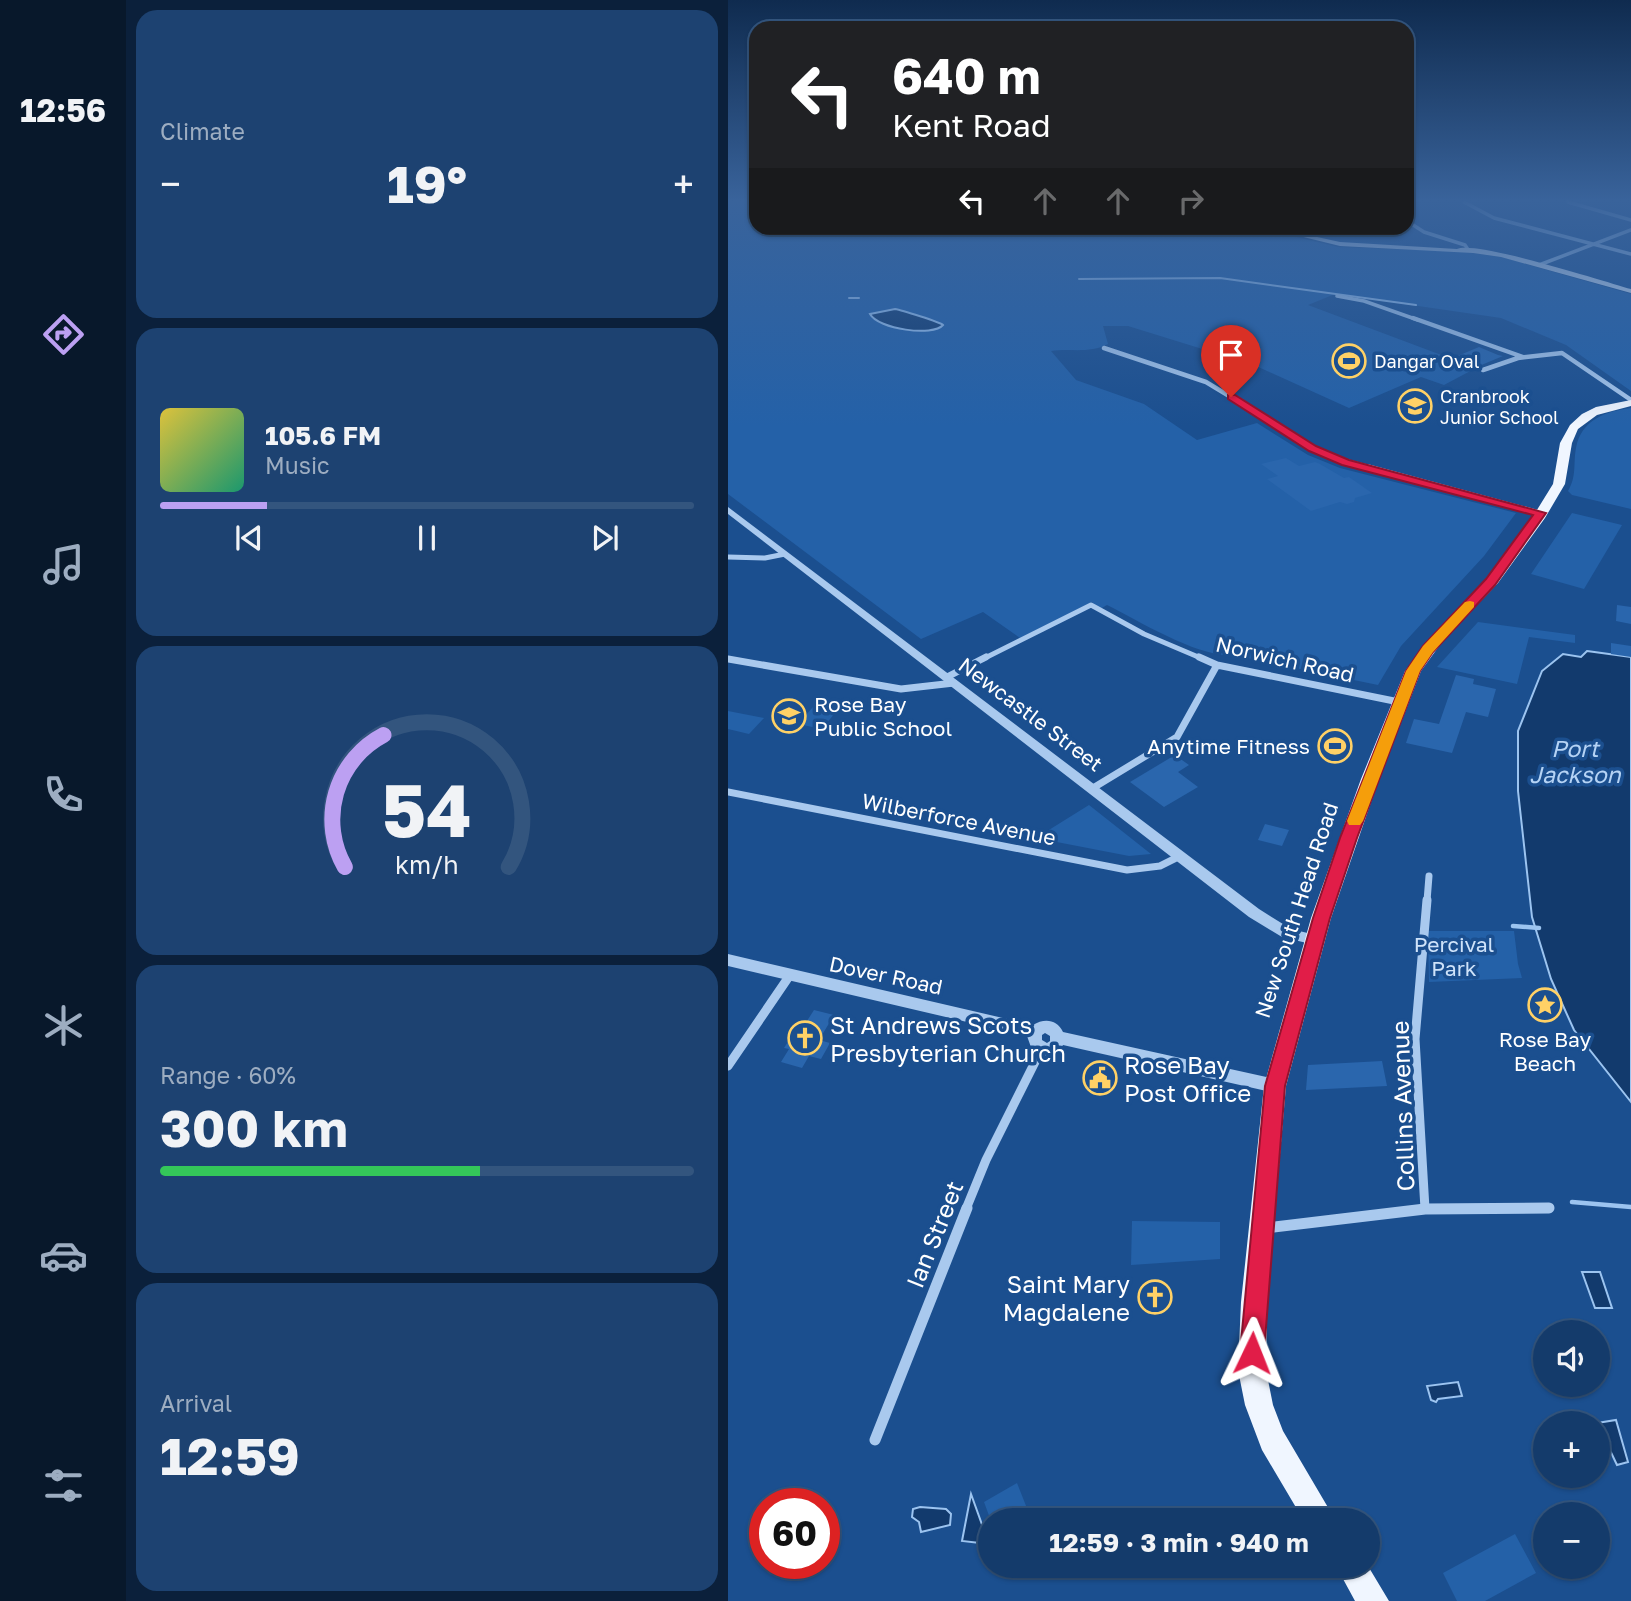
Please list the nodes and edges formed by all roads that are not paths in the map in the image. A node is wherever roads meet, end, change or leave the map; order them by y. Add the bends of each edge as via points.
1 (1580, 277) edge
2 (1631, 291) edge
3 (1338, 296) dead end
4 (1104, 348) dead end
5 (1523, 357) junction
6 (1483, 370) dead end
7 (1631, 401) edge
8 (728, 510) edge
9 (1540, 513) junction
10 (785, 554) junction
11 (728, 557) edge
12 (728, 659) edge
13 (1217, 665) junction
14 (951, 680) junction
15 (1399, 702) junction
16 (1093, 788) junction
17 (728, 792) edge
18 (1180, 855) junction
19 (1429, 876) dead end
20 (1315, 940) junction
21 (728, 960) edge
22 (790, 975) junction
23 (1035, 1032) junction
24 (1059, 1037) junction
25 (1042, 1048) junction
26 (728, 1066) edge
27 (1275, 1086) junction
28 (1549, 1208) dead end
29 (1425, 1209) junction
30 (1262, 1228) junction
31 (875, 1440) dead end
32 (1313, 1508) edge
33 (1359, 1578) edge
34 (1373, 1601) edge

1 - 2 main road
3 - 5 street
4 - 9 street via 1206,382 1312,448 1345,463
5 - 6 street
5 - 7 street via 1562,353
7 - 9 main road, New South Head Road via 1597,411 1573,428 1563,449 1563,476
8 - 10 street, Newcastle Street
9 - 15 main road, New South Head Road via 1491,582 1419,660
10 - 11 street
10 - 14 street, Newcastle Street
12 - 14 street via 901,689
13 - 14 street, Norwich Road via 1091,605
13 - 15 street, Norwich Road
13 - 16 street via 1177,737
14 - 16 street, Newcastle Street
15 - 20 main road, New South Head Road
16 - 18 street, Newcastle Street
17 - 18 street, Wilberforce Avenue via 1127,870 1160,866
18 - 20 street, Newcastle Street via 1265,921
19 - 29 street, Collins Avenue via 1415,1040
20 - 27 main road, New South Head Road
21 - 22 street, Dover Road
22 - 23 street, Dover Road
22 - 26 street
23 - 24 street via 1051,1027
23 - 25 street via 1034,1042
24 - 25 street via 1051,1047
24 - 27 street
25 - 31 street, Ian Street via 986,1160
27 - 30 main road, New South Head Road
28 - 29 street
29 - 30 street
30 - 32 main road, New South Head Road via 1252,1370 1272,1440
33 - 34 main road

